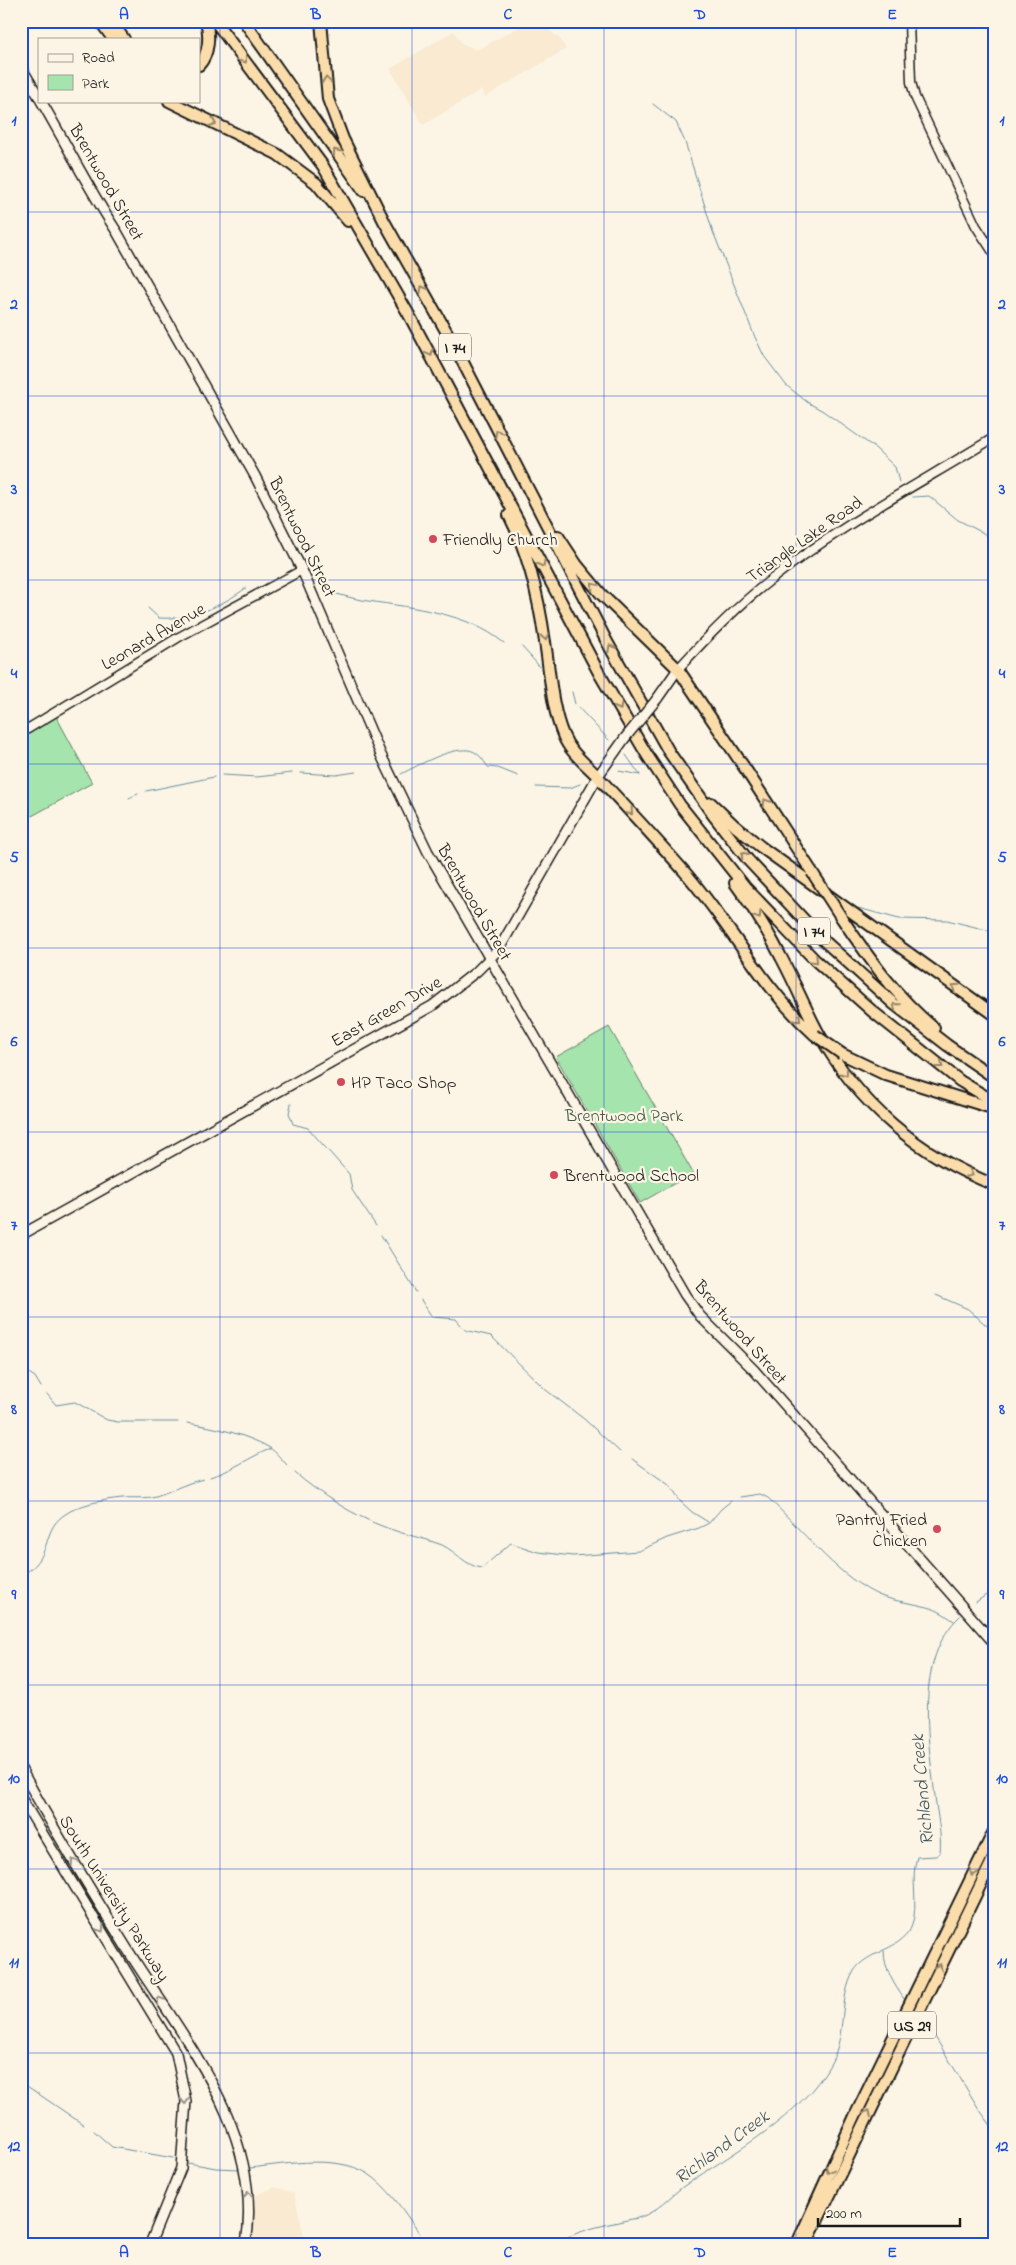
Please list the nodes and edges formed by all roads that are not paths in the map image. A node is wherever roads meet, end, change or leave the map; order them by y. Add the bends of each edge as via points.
1 (100, 21) edge
2 (111, 21) edge
3 (206, 21) edge
4 (215, 21) edge
5 (244, 21) edge
6 (321, 21) edge
7 (909, 21) edge
8 (111, 38) edge
9 (123, 38) edge
10 (200, 64) edge
11 (21, 67) edge
12 (38, 95) edge
13 (42, 102) edge
14 (171, 102) edge
15 (384, 221) junction
16 (372, 249) junction
17 (995, 255) edge
18 (995, 437) edge
19 (485, 459) junction
20 (520, 476) junction
21 (302, 570) junction
22 (678, 669) junction
23 (657, 699) joint
24 (21, 732) edge
25 (669, 752) junction
26 (598, 776) junction
27 (680, 805) junction
28 (490, 960) junction
29 (995, 1015) edge
30 (994, 1077) edge
31 (995, 1102) edge
32 (995, 1109) edge
33 (995, 1185) edge
34 (21, 1235) edge
35 (995, 1644) edge
36 (21, 1769) edge
37 (21, 1798) edge
38 (995, 1819) edge
39 (995, 1829) edge
40 (985, 1849) junction
41 (995, 1854) edge
42 (995, 1874) edge
43 (976, 1892) junction
44 (150, 2244) edge
45 (246, 2244) edge
46 (797, 2244) edge
47 (806, 2244) edge

1 - 8 highway
2 - 9 highway
3 - 10 highway via 208,44
4 -> 16 highway, I 74 via 323,166
15 -> 5 highway, I 74
15 -> 6 highway via 343,139 328,99
7 - 17 street via 911,82 915,97 976,226
11 - 12 main road
13 - 21 main road, Brentwood Street via 227,426
14 -> 16 highway via 261,144 293,164 328,196 360,239
20 -> 15 highway, I 74 via 454,345
16 -> 19 highway, I 74
18 - 22 street, Triangle Lake Road via 806,554 732,613
19 -> 26 highway via 490,479 514,527 536,592 559,726 572,751
19 -> 27 highway, I 74 via 622,714
22 -> 20 highway via 613,608 589,580 557,535 532,489
25 -> 20 highway, I 74
21 - 24 street, Leonard Avenue via 179,637
21 - 28 main road, Brentwood Street via 408,814
22 - 23 main road, Triangle Lake Road
30 -> 22 highway, bridge via 930,1024 868,957
23 - 26 main road, East Green Drive, bridge
29 -> 25 highway via 747,837 715,807
30 -> 25 highway, I 74 via 900,1009 820,938 748,860
26 - 28 main road, East Green Drive via 511,930
26 -> 32 highway, bridge via 708,901 769,987 815,1035 842,1054 886,1075
27 -> 31 highway, I 74 via 746,888 815,960 879,1017 960,1081
27 -> 33 highway via 686,819 761,921 818,1031 857,1089 894,1126 928,1151
28 - 34 main road, East Green Drive via 432,1006
28 - 35 main road, Brentwood Street via 691,1304 754,1370
45 -> 36 main road, South University Parkway via 249,2212 241,2154 229,2115 48,1820
37 -> 44 main road, South University Parkway via 176,2053 186,2101 181,2168
38 - 40 highway
39 - 40 highway, US 29
40 -> 46 highway, US 29 via 851,2124
41 - 43 highway, US 29
42 - 43 highway
47 -> 43 highway, US 29

